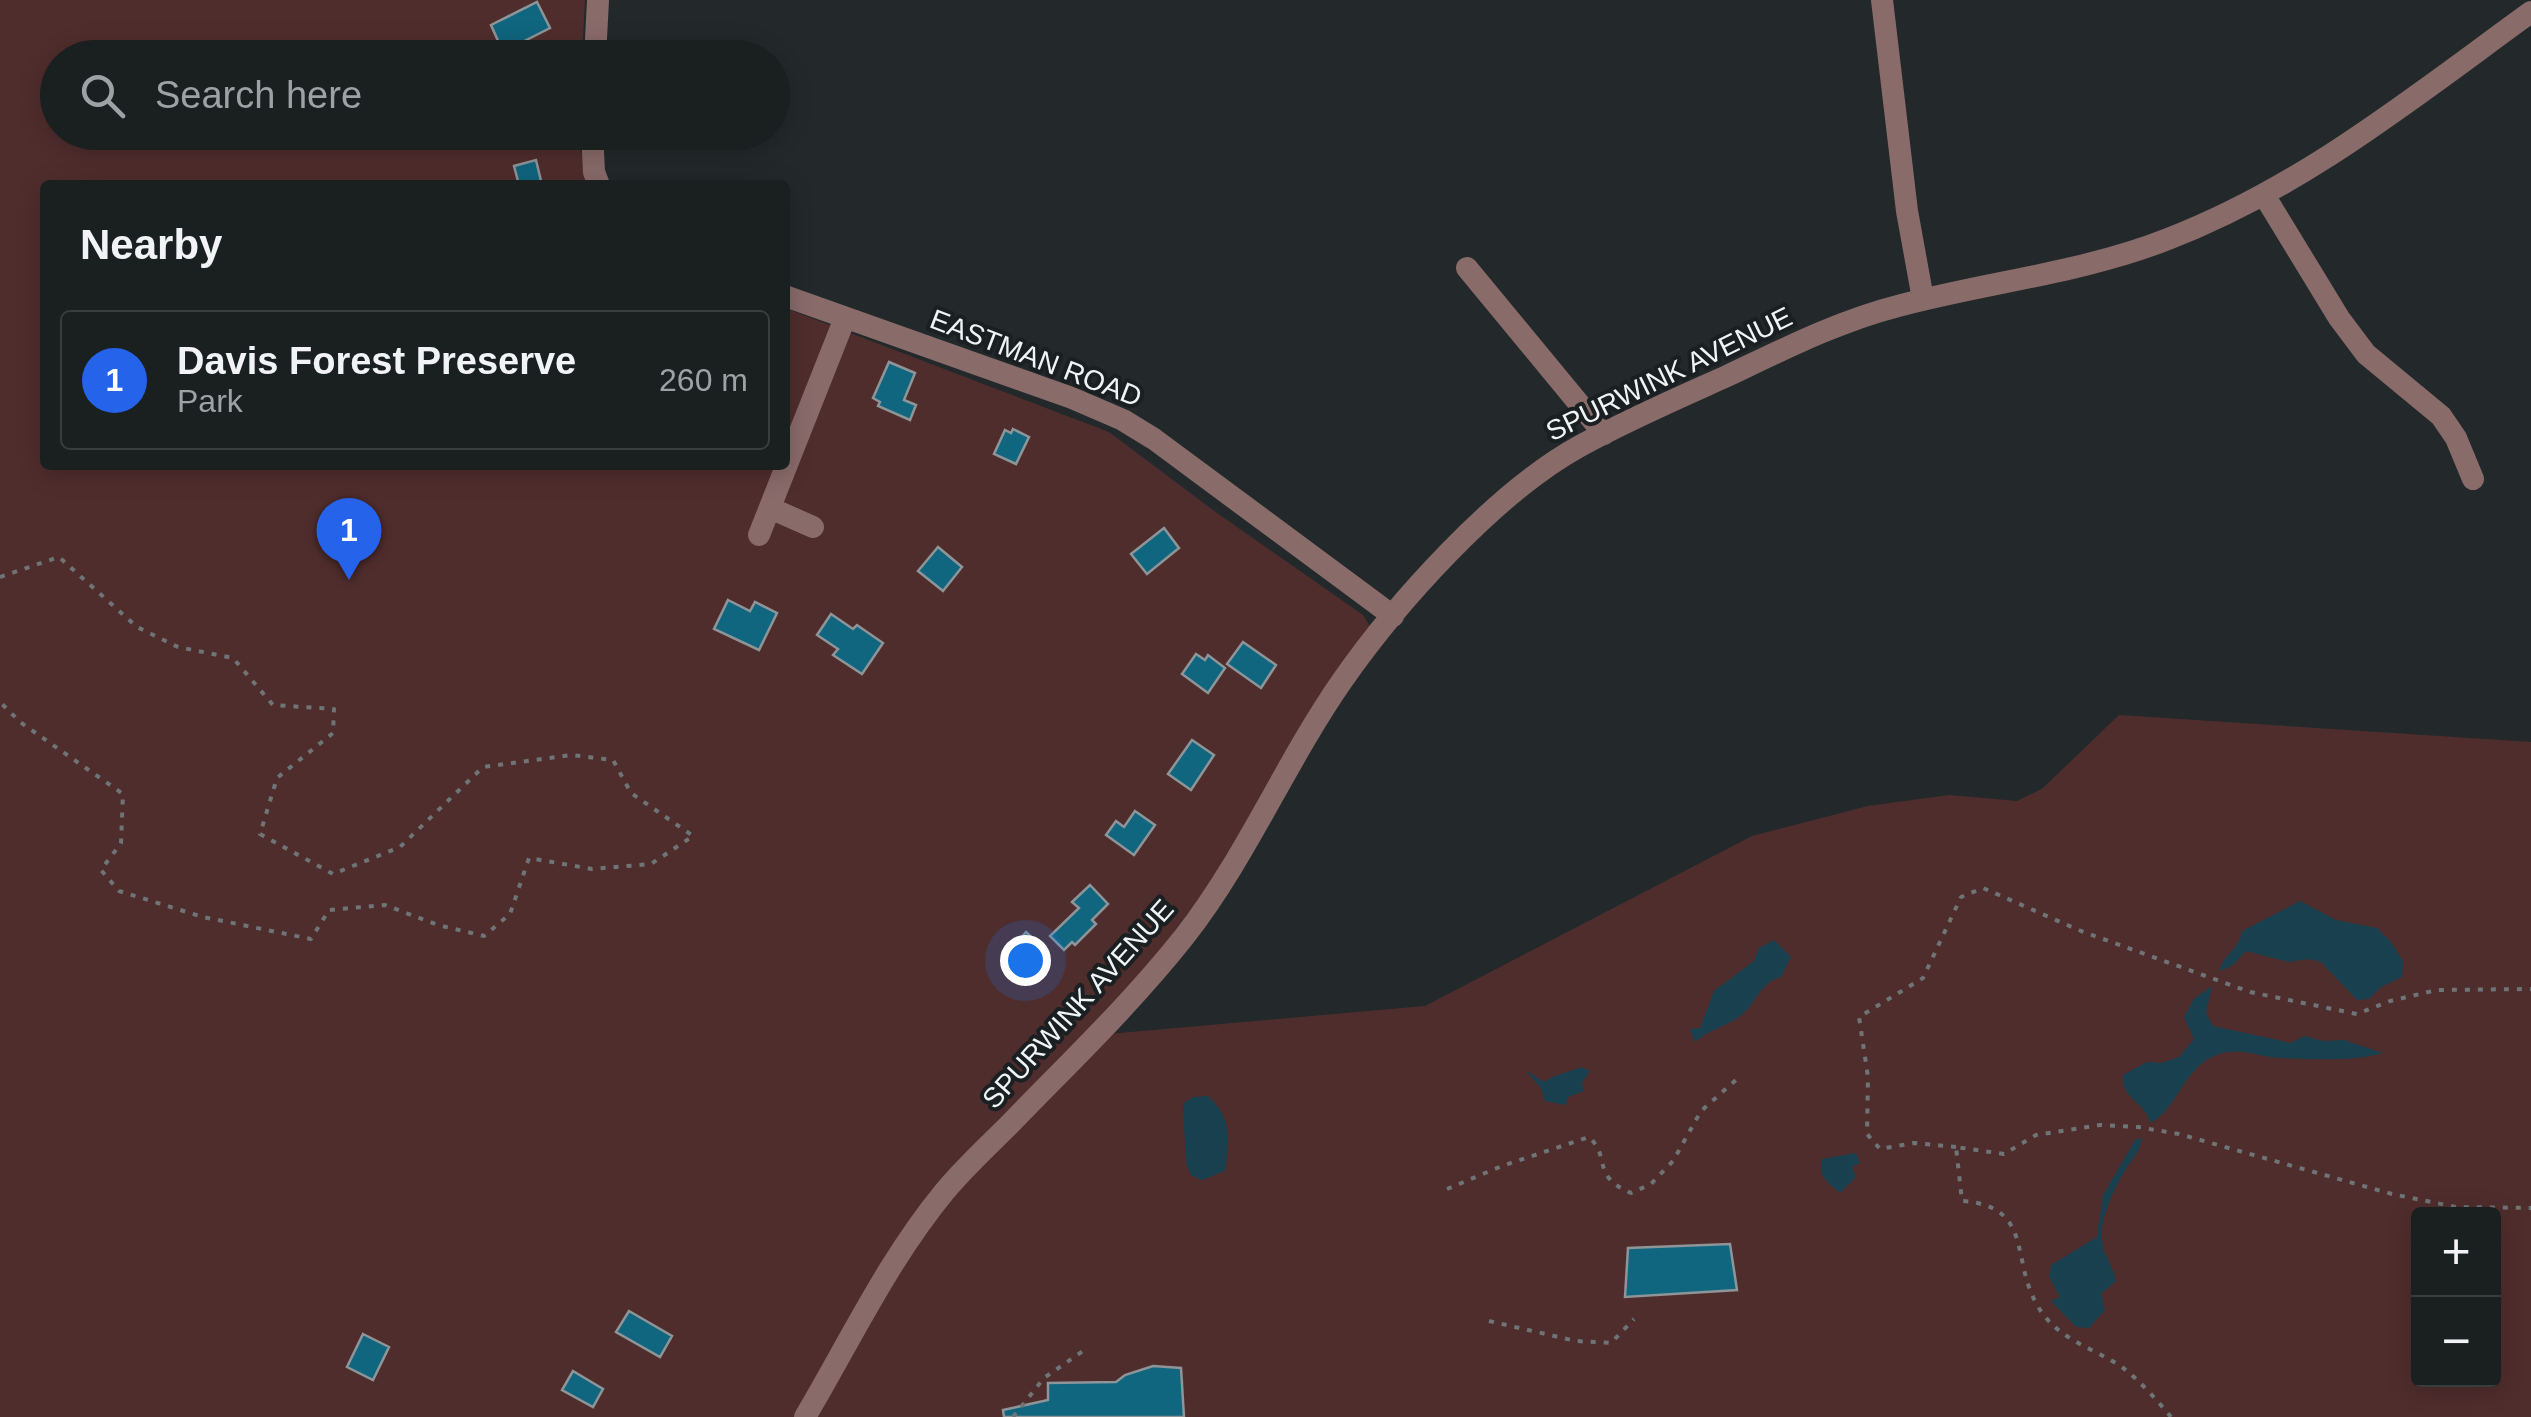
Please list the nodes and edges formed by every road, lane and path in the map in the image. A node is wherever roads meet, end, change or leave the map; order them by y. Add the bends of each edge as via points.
1 (598, 0) edge
2 (1882, 0) edge
3 (2531, 12) edge
4 (596, 40) edge
5 (593, 150) edge
6 (596, 180) edge
7 (2264, 195) junction
8 (1467, 268) dead end
9 (790, 298) edge
10 (1923, 300) junction
11 (845, 318) junction
12 (1604, 434) junction
13 (790, 457) edge
14 (785, 470) edge
15 (2474, 479) dead end
16 (770, 508) junction
17 (813, 527) dead end
18 (759, 535) dead end
19 (0, 577) edge
20 (1392, 616) junction
21 (0, 702) edge
22 (2531, 989) edge
23 (1737, 1079) dead end
24 (1956, 1147) junction
25 (1447, 1189) dead end
26 (2531, 1208) edge
27 (1634, 1319) dead end
28 (1489, 1321) dead end
29 (1083, 1351) dead end
30 (804, 1417) edge
31 (1013, 1417) edge
32 (2171, 1417) edge

1 - 4 street
2 - 10 street
3 - 7 street, SPURWINK AVENUE via 2364,133
5 - 6 street
7 - 10 street, SPURWINK AVENUE via 2162,242
7 - 15 street via 2356,342 2442,416
8 - 12 street
9 - 11 street, EASTMAN ROAD
10 - 12 street, SPURWINK AVENUE via 1826,332
11 - 13 street
11 - 20 street, EASTMAN ROAD via 1123,420
12 - 20 street, SPURWINK AVENUE via 1500,503
14 - 16 street
16 - 17 street
16 - 18 street
19 - 21 path via 59,557 137,627 178,648 233,658 273,706 334,709 332,732 277,778 260,834 333,874 400,847 483,767 572,755 613,760 631,793 693,836 651,864 592,869 529,858 510,914 484,936 385,904 329,910 311,939 119,892 101,870 121,842 123,794
20 - 30 street, SPURWINK AVENUE via 1341,683 1187,933 920,1223
22 - 24 path via 2436,990 2357,1014 2250,992 1983,888 1961,897 1924,978 1859,1018 1867,1134 1880,1149 1914,1142
23 - 25 path via 1700,1111 1652,1184 1632,1192 1603,1172 1589,1137
24 - 26 path via 2004,1154 2036,1135 2138,1127 2392,1194 2456,1207
24 - 32 path via 1962,1200 1988,1202 2003,1214 2020,1242 2036,1303 2060,1334 2122,1368
27 - 28 path via 1611,1344
29 - 31 path via 1044,1378

